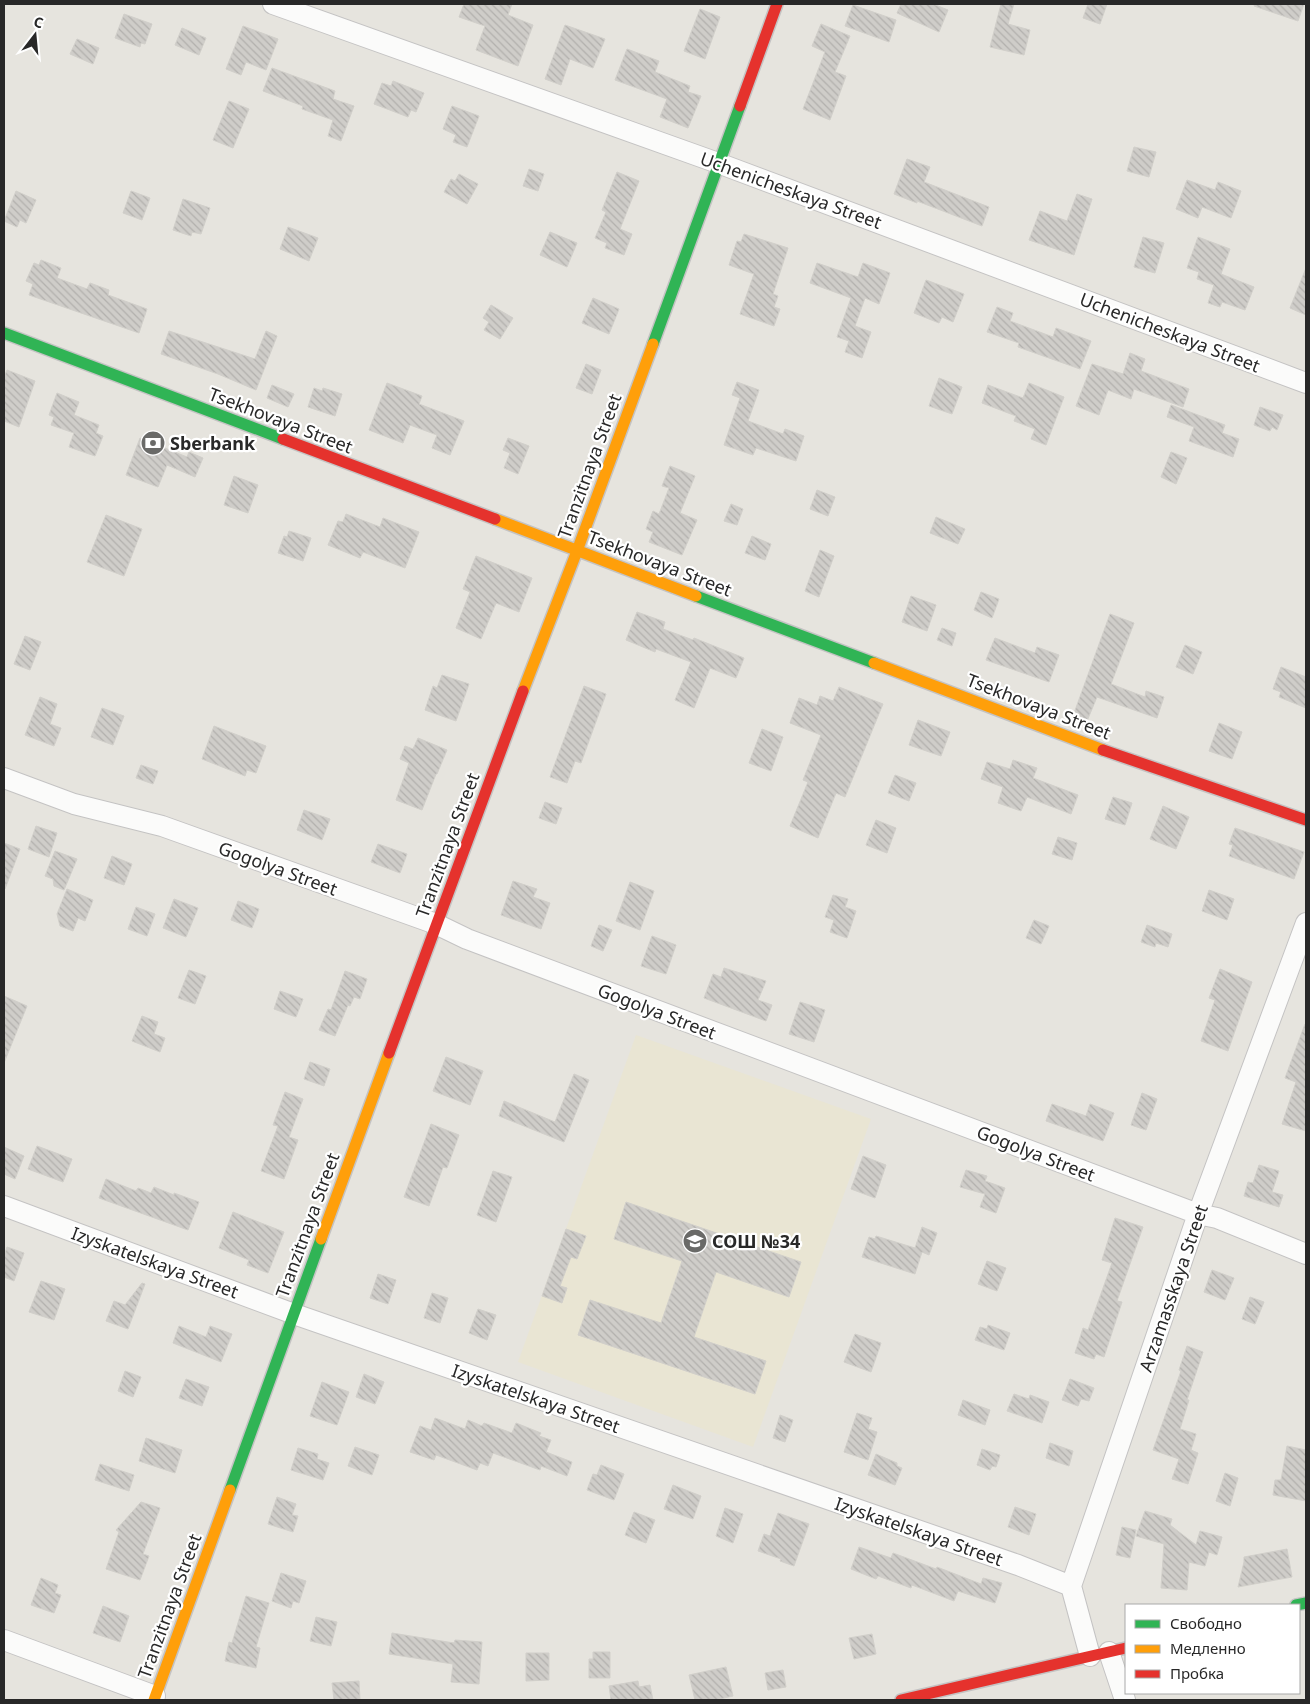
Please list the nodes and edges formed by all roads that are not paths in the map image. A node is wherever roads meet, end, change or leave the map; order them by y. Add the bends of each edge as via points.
1 (274, 4) edge
2 (777, 4) edge
3 (718, 163) junction
4 (4, 332) edge
5 (1306, 383) edge
6 (577, 551) junction
7 (4, 778) edge
8 (1306, 820) edge
9 (1306, 923) edge
10 (436, 924) junction
11 (4, 1206) edge
12 (1198, 1214) junction
13 (1306, 1254) edge
14 (294, 1314) junction
15 (1071, 1586) junction
16 (4, 1640) edge
17 (1108, 1652) edge
18 (154, 1698) edge
19 (901, 1700) edge
20 (1125, 1700) edge

1 - 3 street, Uchenicheskaya Street
2 - 3 street, Tranzitnaya Street
3 - 5 street, Uchenicheskaya Street
3 - 6 street, Tranzitnaya Street
4 - 6 street, Tsekhovaya Street
6 - 8 street, Tsekhovaya Street via 1104,750
6 - 10 street, Tranzitnaya Street
7 - 10 street, Gogolya Street via 74,804 162,826
9 - 12 street, Arzamasskaya Street
10 - 12 street, Gogolya Street via 467,939
10 - 14 street, Tranzitnaya Street
11 - 14 street, Izyskatelskaya Street
12 - 13 street, Gogolya Street via 1217,1218
12 - 15 street, Arzamasskaya Street
14 - 15 street, Izyskatelskaya Street
14 - 18 street, Tranzitnaya Street
15 - 17 street
16 - 18 street
17 - 19 street
17 - 20 street

